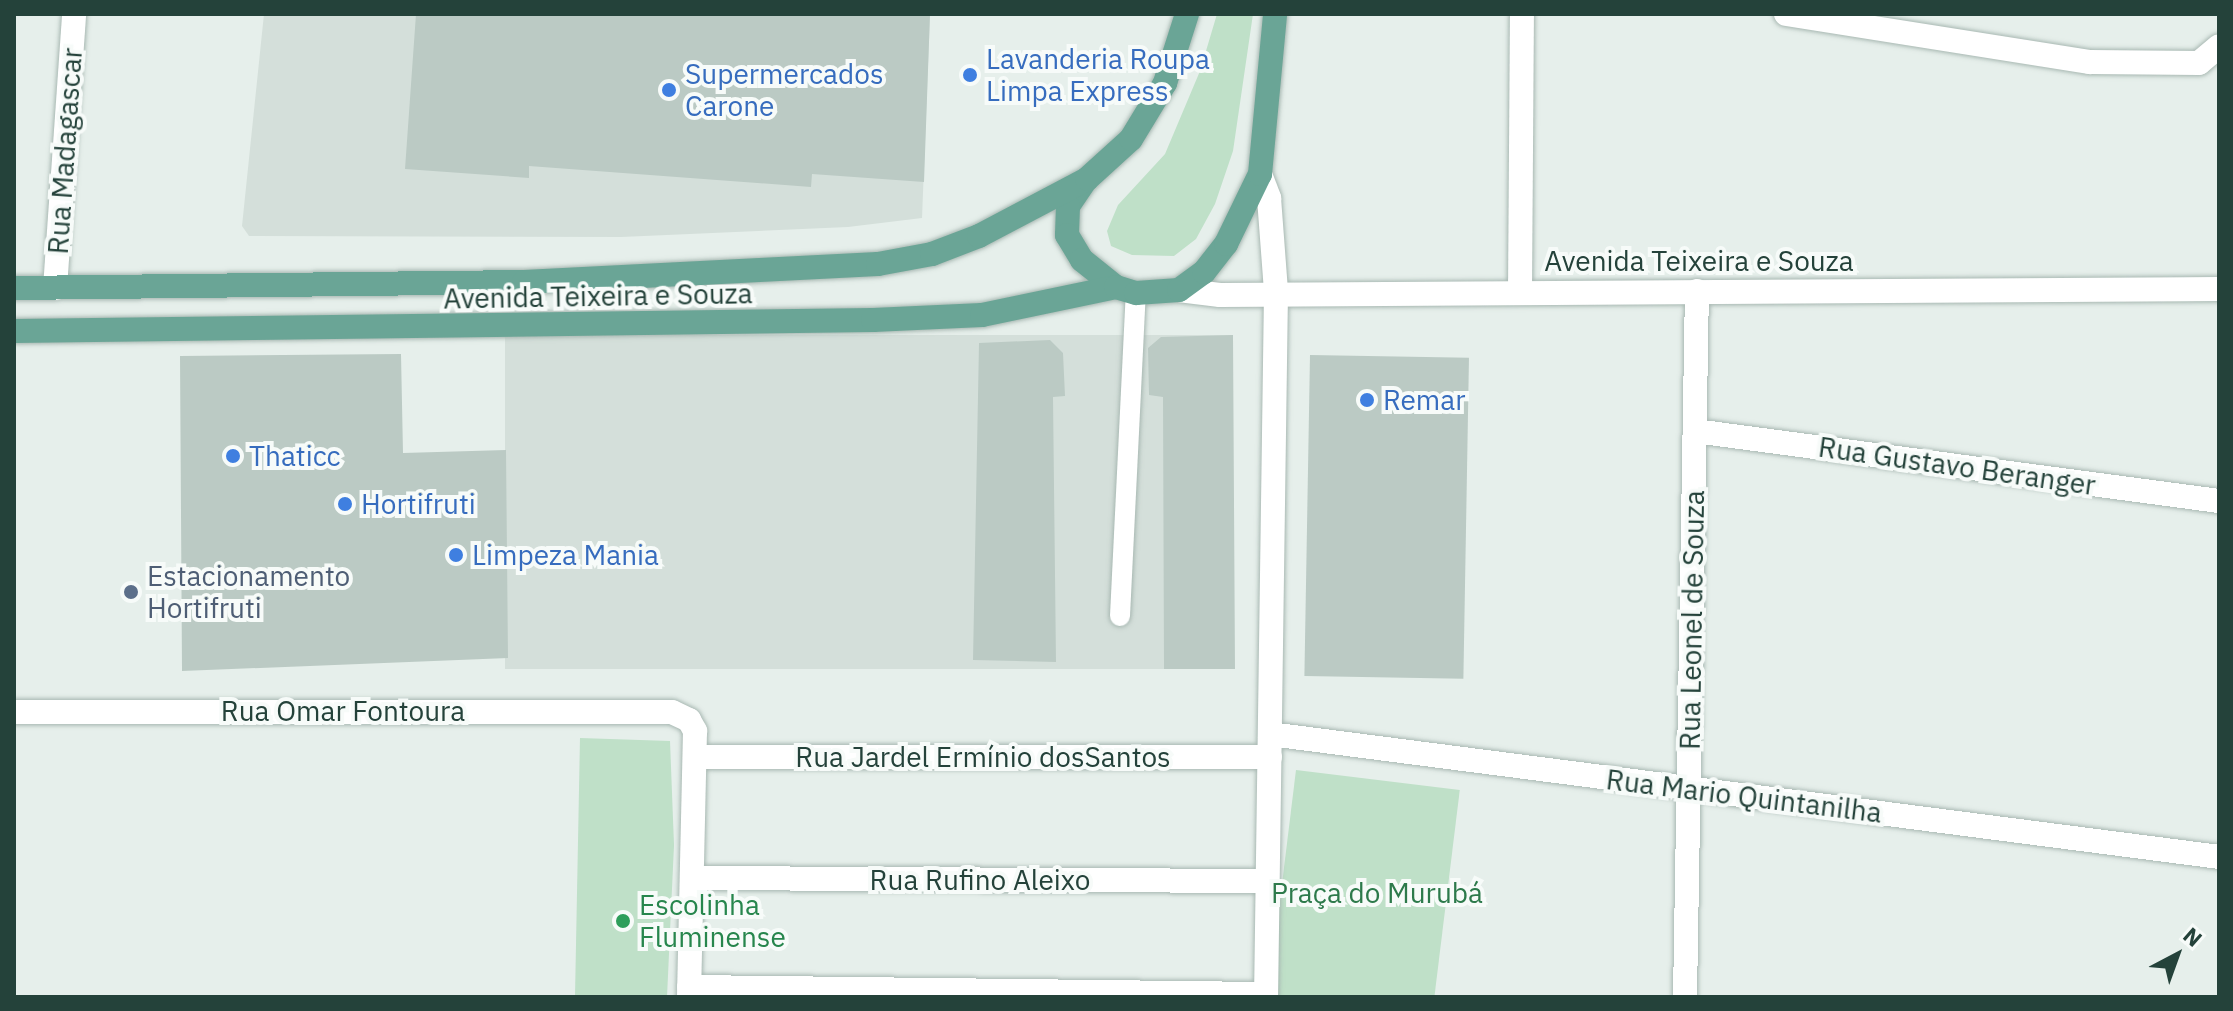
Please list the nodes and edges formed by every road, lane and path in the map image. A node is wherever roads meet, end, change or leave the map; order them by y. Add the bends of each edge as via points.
1 (74, 14) edge
2 (1187, 14) edge
3 (1275, 14) edge
4 (1522, 14) edge
5 (1786, 14) edge
6 (2215, 52) edge
7 (1260, 174) junction
8 (1087, 179) junction
9 (14, 288) edge
10 (55, 288) junction
11 (2219, 289) edge
12 (1126, 290) junction
13 (1179, 290) junction
14 (1697, 291) junction
15 (1276, 292) junction
16 (1520, 292) junction
17 (14, 331) edge
18 (1695, 431) junction
19 (2219, 501) edge
20 (1120, 616) dead end
21 (14, 712) edge
22 (1270, 745) junction
23 (695, 757) junction
24 (1690, 789) junction
25 (2219, 857) edge
26 (692, 878) junction
27 (1267, 881) junction
28 (689, 992) edge
29 (1266, 995) edge
30 (1685, 997) edge

1 - 10 street, Rua Madagascar
2 - 8 main road via 1165,83 1131,139
3 - 7 main road
4 - 16 street
5 - 6 street via 2090,62 2158,66
7 - 13 main road via 1226,244 1204,272
7 - 15 street via 1269,198
8 - 10 main road, Avenida Teixeira e Souza via 979,236 932,254 878,264 524,282
8 - 12 main road via 1068,206 1067,235 1082,260
9 - 10 main road, Avenida Teixeira e Souza
11 - 14 street, Avenida Teixeira e Souza
12 - 13 main road, Avenida Teixeira e Souza
12 - 17 main road, Avenida Teixeira e Souza via 982,315 873,320
12 - 20 lane
13 - 15 street, Avenida Teixeira e Souza via 1220,295
14 - 16 street, Avenida Teixeira e Souza
14 - 18 street, Rua Leonel de Souza
15 - 16 street, Avenida Teixeira e Souza
15 - 22 street
18 - 19 street, Rua Gustavo Beranger
18 - 24 street, Rua Leonel de Souza
21 - 23 street, Rua Omar Fontoura via 672,712 689,720 695,731
22 - 23 street, Rua Jardel Ermínio dosSantos
22 - 24 street, Rua Mario Quintanilha
22 - 27 street
23 - 26 street
24 - 25 street, Rua Mario Quintanilha
24 - 30 street, Rua Leonel de Souza
26 - 27 street, Rua Rufino Aleixo
26 - 28 street
27 - 29 street
28 - 29 street

